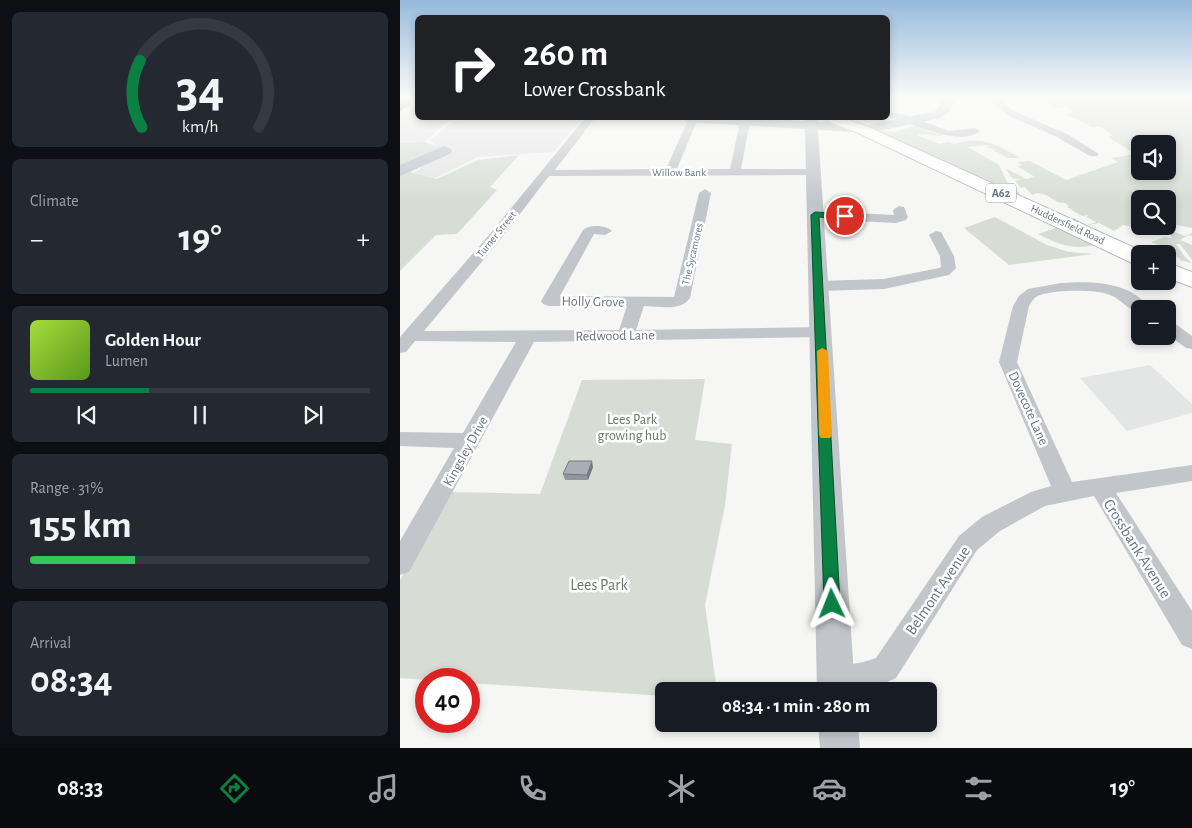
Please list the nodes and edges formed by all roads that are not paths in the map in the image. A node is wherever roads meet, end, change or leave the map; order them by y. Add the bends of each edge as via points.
1 (578, 133) edge
2 (687, 133) edge
3 (743, 133) edge
4 (817, 133) edge
5 (863, 133) edge
6 (945, 133) edge
7 (958, 133) edge
8 (1057, 133) edge
9 (1094, 154) dead end
10 (670, 172) junction
11 (735, 172) junction
12 (813, 172) junction
13 (545, 173) junction
14 (705, 193) dead end
15 (899, 210) dead end
16 (815, 215) junction
17 (605, 230) dead end
18 (936, 235) dead end
19 (1131, 254) edge
20 (1176, 273) edge
21 (1192, 280) edge
22 (819, 286) junction
23 (637, 302) junction
24 (1131, 302) edge
25 (821, 332) junction
26 (1176, 333) edge
27 (626, 336) junction
28 (528, 337) junction
29 (405, 342) edge
30 (1192, 344) edge
31 (400, 439) edge
32 (470, 440) junction
33 (1192, 473) edge
34 (1100, 487) junction
35 (1066, 492) junction
36 (400, 564) edge
37 (1192, 636) edge
38 (836, 682) edge
39 (852, 682) edge
40 (839, 732) edge
41 (840, 748) edge

1 - 13 street, Turner Street
2 - 10 street
3 - 11 street
4 - 12 street
5 - 19 main road, Huddersfield Road / A62
6 - 7 street
8 - 9 street
10 - 11 street, Willow Bank
10 - 13 street, Willow Bank
11 - 12 street, Willow Bank
12 - 16 street
13 - 29 street, Turner Street
14 - 23 street, The Sycamores via 682,298 678,302
15 - 16 street via 901,216 896,219
16 - 22 street
17 - 23 street, Holly Grove via 590,230 549,300
18 - 22 street via 947,256 949,268 944,272 884,284
20 - 21 main road
22 - 25 street
23 - 27 street, Holly Grove
24 - 35 street, Dovecote Lane via 1113,291 1087,287 1033,292 1021,306 1008,362
25 - 27 street, Redwood Lane
25 - 38 street
26 - 30 street
27 - 28 street, Redwood Lane
28 - 29 street, Redwood Lane
28 - 32 street, Kingsley Drive
31 - 32 street
32 - 36 street, Kingsley Drive
33 - 34 street, Belmont Avenue
34 - 35 street, Belmont Avenue
34 - 37 street, Crossbank Avenue
35 - 39 street, Belmont Avenue via 1040,498 1018,508 968,543 886,668
40 - 41 street

